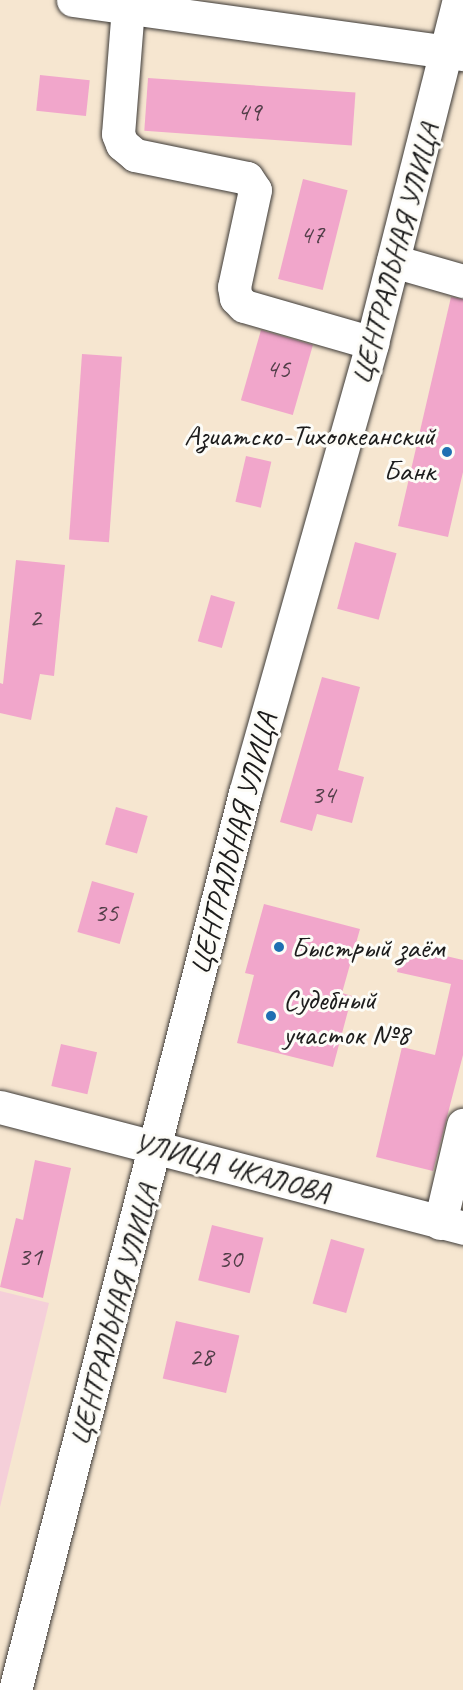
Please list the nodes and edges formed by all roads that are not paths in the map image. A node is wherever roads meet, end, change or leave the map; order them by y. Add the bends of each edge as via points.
1 (73, 0) edge
2 (459, 0) edge
3 (128, 7) junction
4 (456, 52) edge
5 (393, 261) junction
6 (463, 281) edge
7 (372, 343) junction
8 (0, 1107) edge
9 (463, 1125) edge
10 (156, 1146) junction
11 (452, 1226) edge
12 (15, 1690) edge

1 - 3 street
2 - 4 street, ЦЕНТРАЛЬНАЯ УЛИЦА
3 - 4 street
3 - 7 street via 118,134 122,144 135,155 248,178 255,190 234,287 236,298 244,306
4 - 5 street, ЦЕНТРАЛЬНАЯ УЛИЦА
5 - 6 street
5 - 7 street, ЦЕНТРАЛЬНАЯ УЛИЦА
7 - 10 street, ЦЕНТРАЛЬНАЯ УЛИЦА via 245,793
8 - 10 street, УЛИЦА ЧКАЛОВА
9 - 11 street
10 - 11 street, УЛИЦА ЧКАЛОВА
10 - 12 street, ЦЕНТРАЛЬНАЯ УЛИЦА

